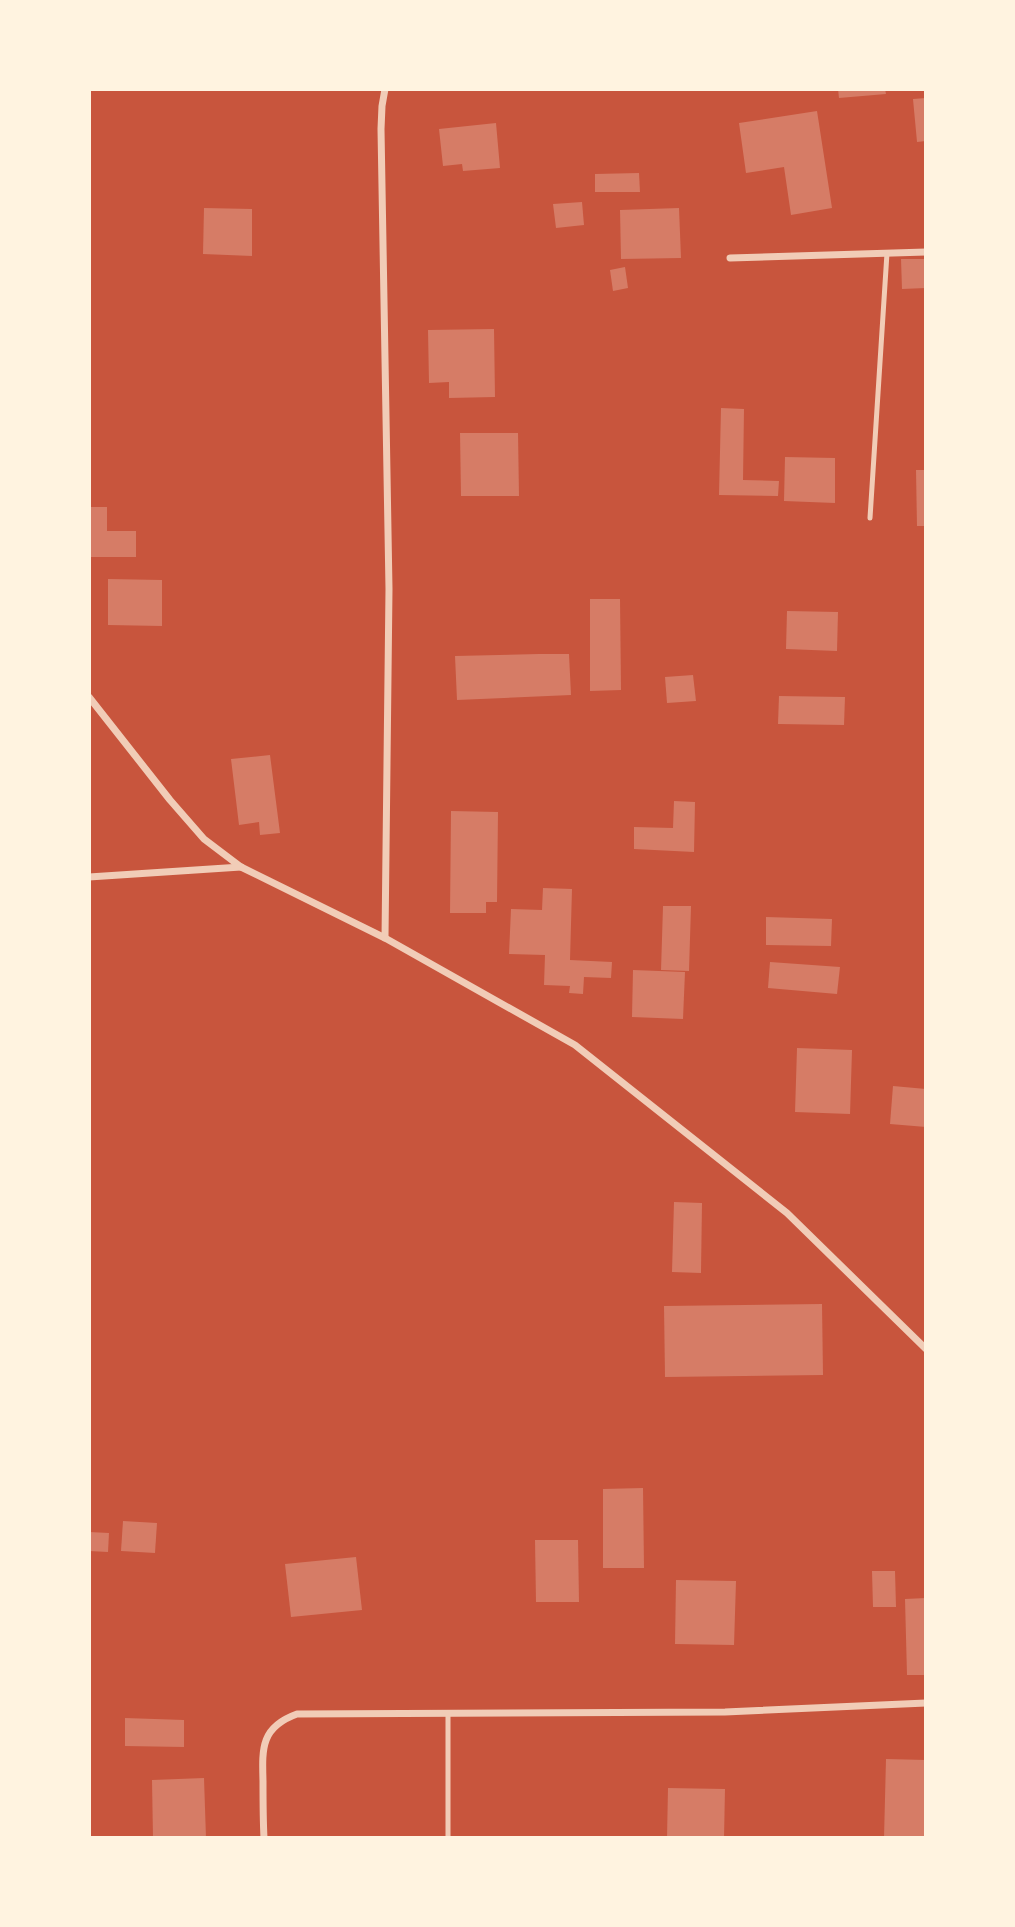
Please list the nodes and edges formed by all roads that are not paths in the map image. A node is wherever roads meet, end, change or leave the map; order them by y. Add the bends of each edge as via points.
1 (385, 89) edge
2 (926, 252) edge
3 (887, 253) junction
4 (730, 258) dead end
5 (870, 518) dead end
6 (89, 697) edge
7 (241, 867) junction
8 (89, 877) edge
9 (385, 938) junction
10 (926, 1349) edge
11 (926, 1703) edge
12 (448, 1713) junction
13 (264, 1838) edge
14 (448, 1838) edge

1 - 9 street via 381,129 388,589
2 - 3 street
3 - 4 street
3 - 5 lane
6 - 7 street via 204,839
7 - 8 street
7 - 9 street
9 - 10 street via 575,1045 787,1213
11 - 12 street via 725,1712
12 - 13 street via 297,1714 284,1719 272,1728 261,1755
12 - 14 lane

